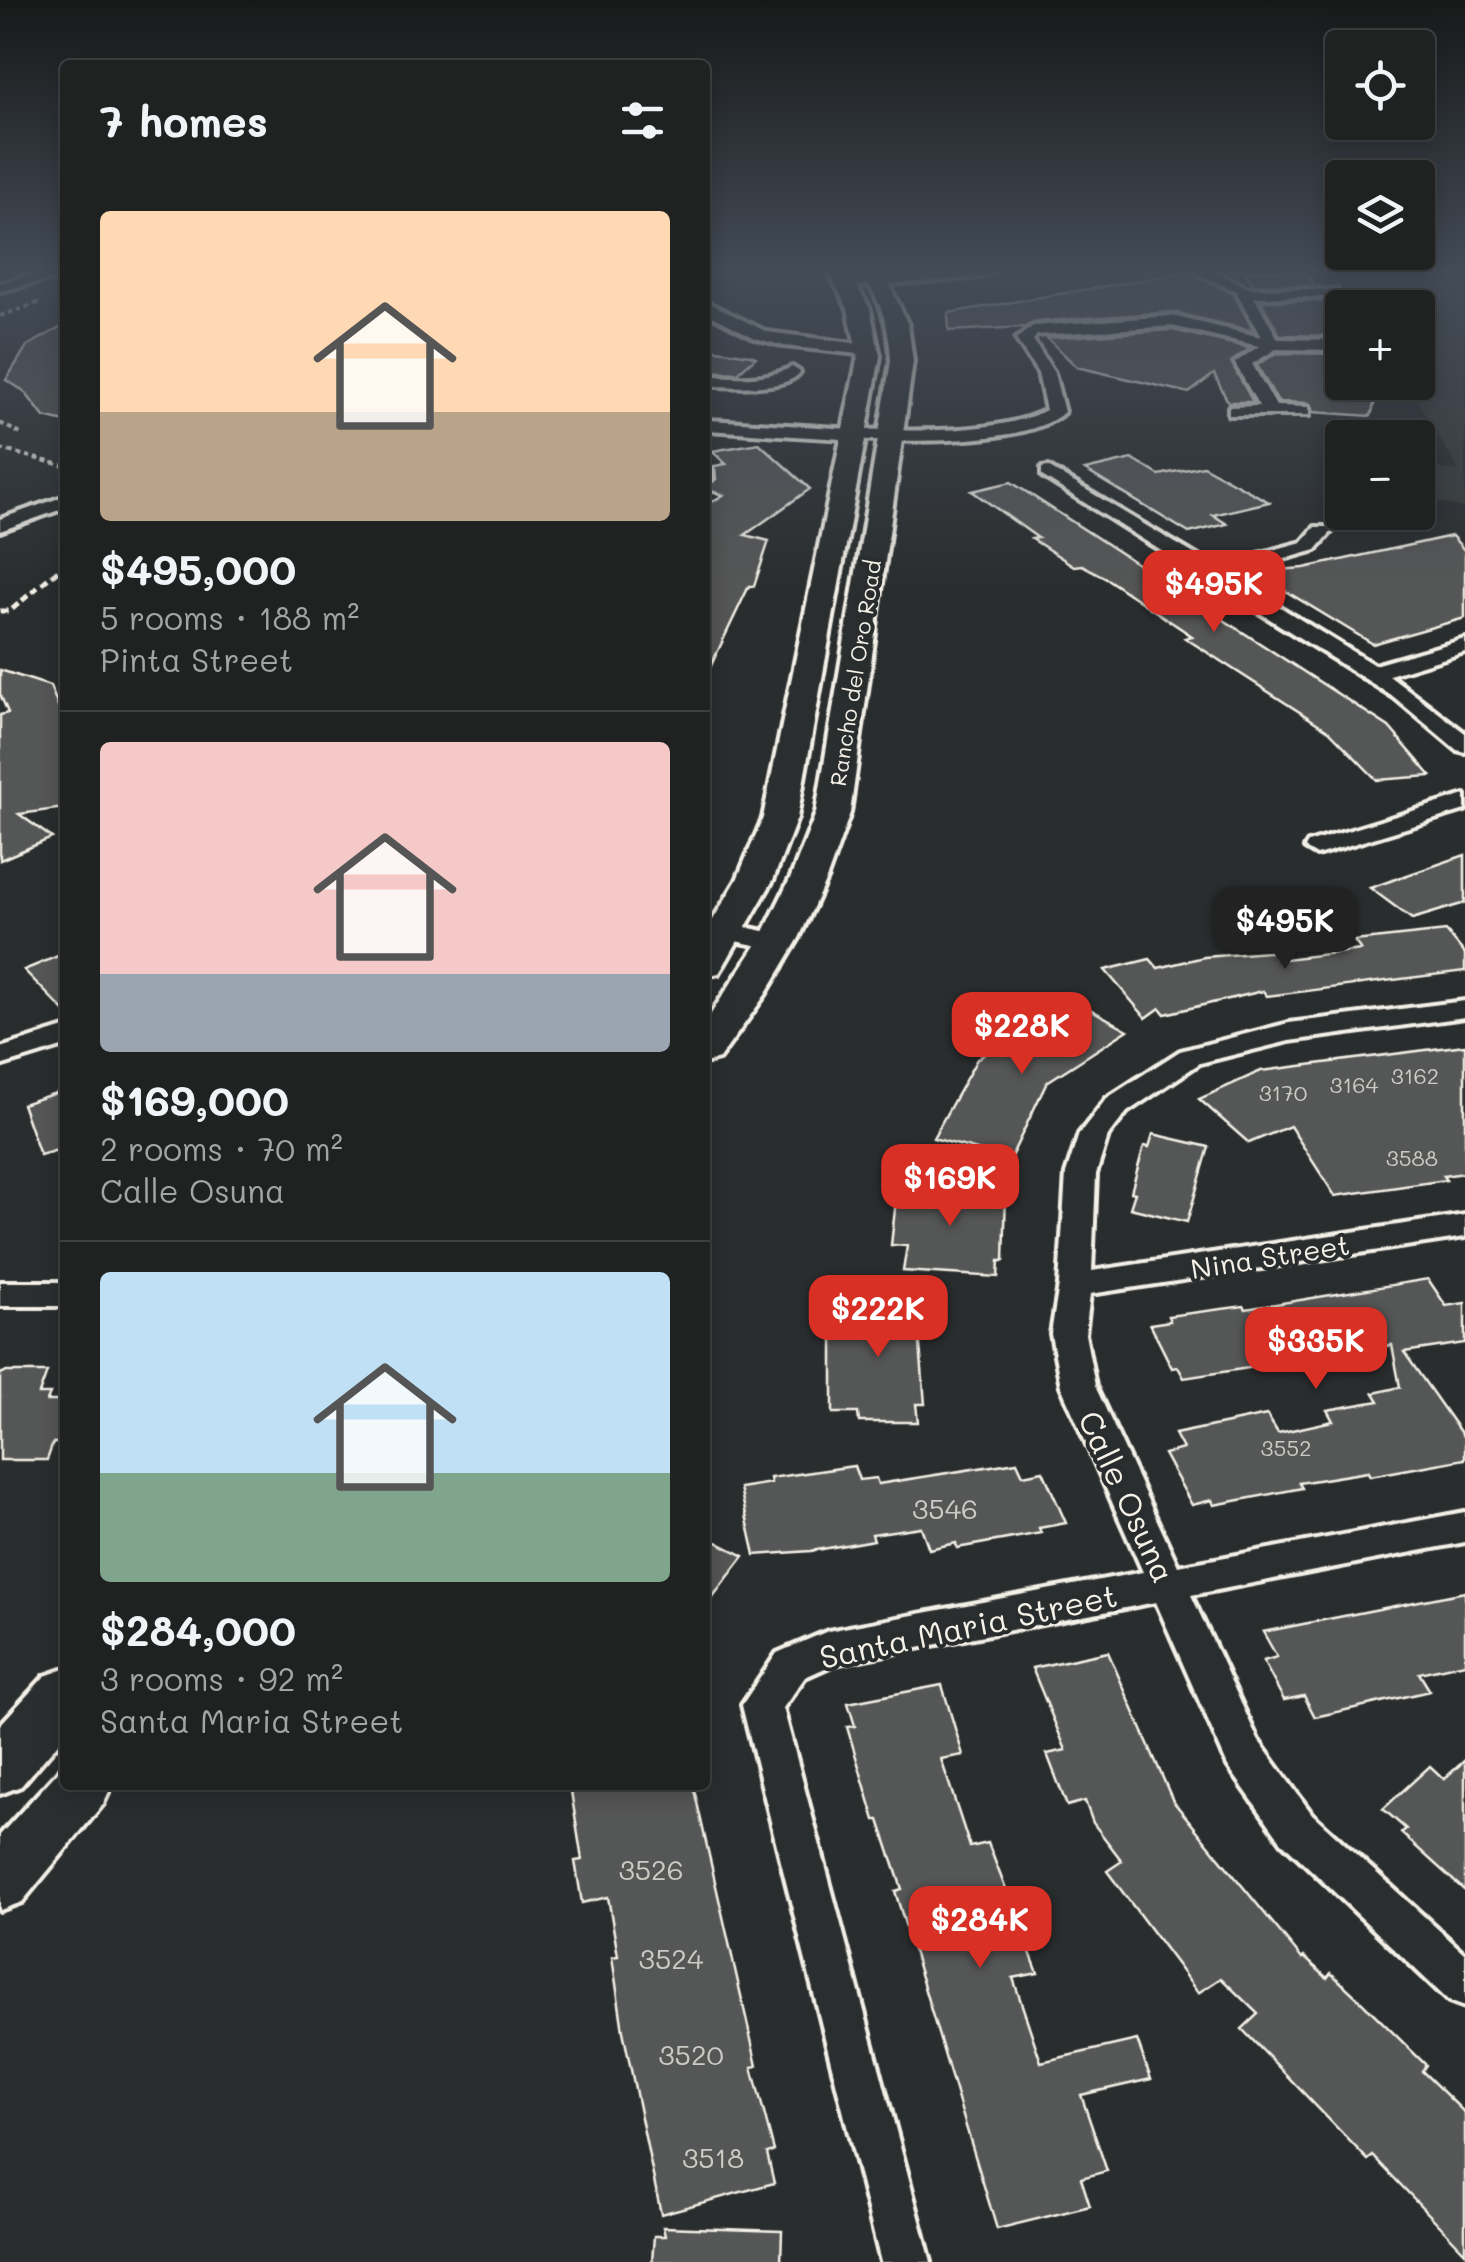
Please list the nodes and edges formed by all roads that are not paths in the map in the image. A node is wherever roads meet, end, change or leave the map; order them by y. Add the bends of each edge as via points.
1 (785, 377) edge
2 (864, 377) edge
3 (898, 377) edge
4 (1048, 377) edge
5 (1251, 377) edge
6 (710, 380) edge
7 (1270, 410) junction
8 (1234, 411) dead end
9 (1303, 411) dead end
10 (710, 425) edge
11 (856, 433) junction
12 (891, 434) junction
13 (1048, 472) dead end
14 (60, 504) edge
15 (0, 525) edge
16 (1322, 531) dead end
17 (1209, 574) junction
18 (1465, 645) edge
19 (1371, 673) junction
20 (1465, 745) edge
21 (1465, 802) edge
22 (1318, 848) dead end
23 (715, 929) edge
24 (780, 942) junction
25 (1465, 1010) edge
26 (60, 1039) edge
27 (710, 1043) edge
28 (0, 1057) edge
29 (1465, 1226) edge
30 (1075, 1285) junction
31 (0, 1294) edge
32 (60, 1294) edge
33 (1465, 1527) edge
34 (1168, 1584) junction
35 (60, 1700) edge
36 (0, 1768) edge
37 (78, 1790) edge
38 (0, 1881) edge
39 (1465, 1984) edge
40 (906, 2262) edge

1 - 6 street
2 - 11 main road, Rancho del Oro Road
3 - 12 main road, Rancho del Oro Road
4 - 12 street via 1054,412 1033,424 958,436
5 - 7 street
7 - 8 street
7 - 9 street
10 - 11 street
11 - 12 street
11 - 23 main road, Rancho del Oro Road via 780,818 755,880
12 - 24 main road, Rancho del Oro Road via 833,813
13 - 17 street
14 - 15 street
16 - 17 street via 1309,546
17 - 19 street
18 - 19 street
19 - 20 street
21 - 22 street
23 - 24 street
24 - 27 main road, Rancho del Oro Road
25 - 30 street, Calle Osuna via 1289,1032 1190,1056 1117,1105 1094,1134 1081,1174
26 - 28 street
29 - 30 street, Nina Street
30 - 34 street, Calle Osuna via 1068,1334 1078,1386
31 - 32 street
33 - 34 street, Santa Maria Street
34 - 39 street, Calle Osuna via 1243,1753 1296,1828
34 - 40 street, Santa Maria Street via 828,1648 791,1665 762,1706
35 - 36 main road
37 - 38 main road

